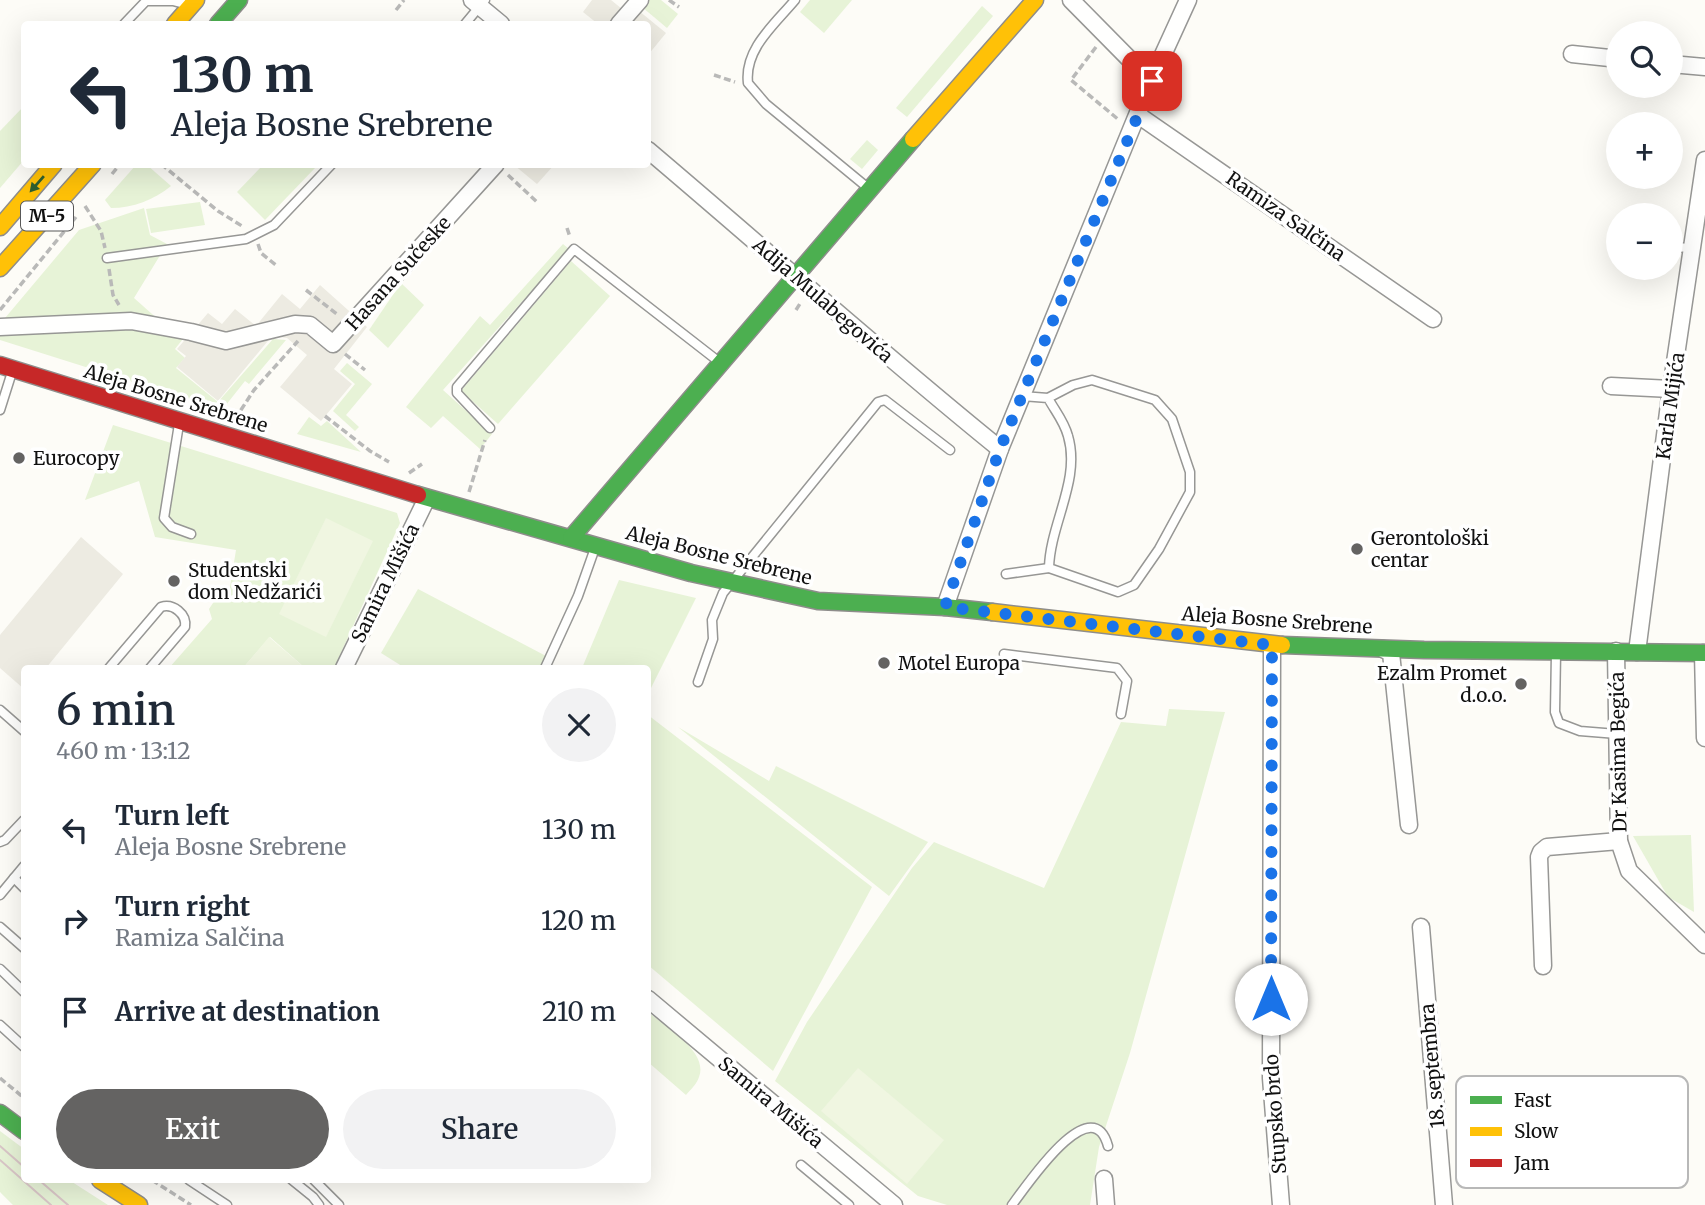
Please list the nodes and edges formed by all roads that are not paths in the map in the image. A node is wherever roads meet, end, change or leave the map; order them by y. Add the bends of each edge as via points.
1 (239, 0) edge
2 (640, 0) edge
3 (795, 0) edge
4 (1035, 0) edge
5 (1070, 0) edge
6 (1188, 0) edge
7 (479, 2) edge
8 (193, 3) edge
9 (127, 21) edge
10 (178, 21) edge
11 (221, 21) edge
12 (467, 21) edge
13 (498, 21) edge
14 (622, 21) edge
15 (1572, 54) dead end
16 (1606, 58) edge
17 (1683, 65) edge
18 (1705, 66) edge
19 (1152, 81) junction
20 (1138, 115) junction
21 (651, 153) edge
22 (1705, 160) edge
23 (51, 168) edge
24 (89, 168) edge
25 (328, 168) edge
26 (501, 169) edge
27 (869, 189) junction
28 (0, 227) edge
29 (1683, 248) edge
30 (1693, 248) junction
31 (107, 258) dead end
32 (0, 268) edge
33 (794, 275) junction
34 (1433, 319) dead end
35 (0, 327) edge
36 (720, 363) junction
37 (6, 367) edge
38 (1611, 386) dead end
39 (1671, 389) junction
40 (1022, 396) junction
41 (1048, 398) junction
42 (0, 410) edge
43 (179, 421) junction
44 (490, 428) road end
45 (1000, 449) junction
46 (950, 450) dead end
47 (426, 498) junction
48 (191, 534) dead end
49 (571, 538) junction
50 (596, 545) junction
51 (1049, 568) junction
52 (1006, 574) dead end
53 (731, 583) junction
54 (945, 607) junction
55 (1272, 645) junction
56 (1383, 649) junction
57 (1556, 652) junction
58 (1616, 652) junction
59 (1637, 652) junction
60 (1704, 653) edge
61 (1004, 654) dead end
62 (112, 665) edge
63 (153, 665) edge
64 (345, 665) edge
65 (546, 665) edge
66 (698, 682) dead end
67 (0, 710) edge
68 (1121, 714) dead end
69 (21, 728) edge
70 (1617, 734) junction
71 (1705, 738) edge
72 (21, 823) edge
73 (1409, 825) dead end
74 (1619, 841) junction
75 (0, 842) edge
76 (21, 870) edge
77 (14, 878) junction
78 (21, 885) edge
79 (0, 895) edge
80 (0, 927) edge
81 (1421, 927) dead end
82 (21, 945) edge
83 (1705, 945) edge
84 (1543, 966) dead end
85 (0, 969) edge
86 (21, 989) edge
87 (651, 1002) edge
88 (0, 1025) edge
89 (21, 1044) edge
90 (0, 1113) edge
91 (21, 1129) edge
92 (1108, 1146) dead end
93 (801, 1165) dead end
94 (1104, 1179) dead end
95 (109, 1183) edge
96 (194, 1183) edge
97 (296, 1183) edge
98 (317, 1183) edge
99 (139, 1205) edge
100 (227, 1205) edge
101 (319, 1205) edge
102 (339, 1205) edge
103 (849, 1205) edge
104 (894, 1205) edge
105 (1012, 1205) edge
106 (1106, 1205) edge
107 (1281, 1205) edge
108 (1444, 1205) edge

1 - 11 street
2 - 14 street
3 - 27 lane via 755,47 748,83 766,104
4 - 27 street
5 - 19 street
6 - 19 street
7 - 12 lane
7 - 13 street
8 - 9 lane via 146,1
8 - 10 street
15 - 16 street
17 - 18 street
19 - 20 street
20 - 34 street, Ramiza Salčina
20 - 40 street
21 - 33 street, Adija Mulabegovića
22 - 30 street, Karla Mijića
23 -> 28 street, M-5
24 - 32 street, M-5
25 - 31 lane via 274,225 246,239
26 - 35 street, Hasana Sučeske via 333,344 310,325 295,324 226,341 131,321
27 - 33 street
29 - 30 lane
30 - 39 street, Karla Mijića
33 - 36 street
33 - 45 street, Adija Mulabegovića
36 - 44 lane via 574,249 457,387 457,393
36 - 49 street
37 - 42 lane
37 - 43 street, Aleja Bosne Srebrene
38 - 39 street
39 - 59 street, Karla Mijića
40 - 41 lane
40 - 45 street
41 - 51 lane via 1063,422 1072,458
41 - 51 lane via 1092,380 1155,400 1172,419 1190,472 1190,492 1134,585 1118,592
43 - 47 street, Aleja Bosne Srebrene
43 - 48 lane via 164,518 172,527
45 - 54 street
46 - 53 lane via 881,400
47 - 49 street, Aleja Bosne Srebrene
47 - 64 street, Samira Mišića
49 - 50 street, Aleja Bosne Srebrene
50 - 53 street, Aleja Bosne Srebrene
50 - 65 lane
51 - 52 lane
53 - 54 street, Aleja Bosne Srebrene via 818,601
53 - 66 lane via 712,620 713,639
54 - 55 street, Aleja Bosne Srebrene
55 - 56 street, Aleja Bosne Srebrene
55 - 107 street, Stupsko brdo via 1270,1078
56 - 57 street, Aleja Bosne Srebrene
56 - 73 street via 1391,653
57 - 58 street, Aleja Bosne Srebrene
57 - 70 lane via 1555,712 1559,723 1580,731
58 - 59 street, Aleja Bosne Srebrene
58 - 70 street, Dr Kasima Begića
59 - 60 street, Aleja Bosne Srebrene
60 - 71 street
61 - 68 lane via 1117,668 1127,681
62 - 63 lane via 161,607 168,605 184,617 185,627
67 - 69 lane
70 - 74 street, Dr Kasima Begića
72 - 75 lane
74 - 83 street, Dr Kasima Begića via 1629,871
74 - 84 street via 1547,847 1541,852
76 - 77 lane
77 - 78 lane
77 - 79 lane
80 - 82 lane
81 - 108 street, 18. septembra
85 - 86 lane
87 - 104 street, Samira Mišića
88 - 89 lane
90 - 91 street
92 - 105 lane via 1099,1130 1078,1130 1058,1147
93 - 103 lane
94 - 106 street
95 - 99 street
96 - 100 lane
97 - 101 lane
98 - 102 lane

